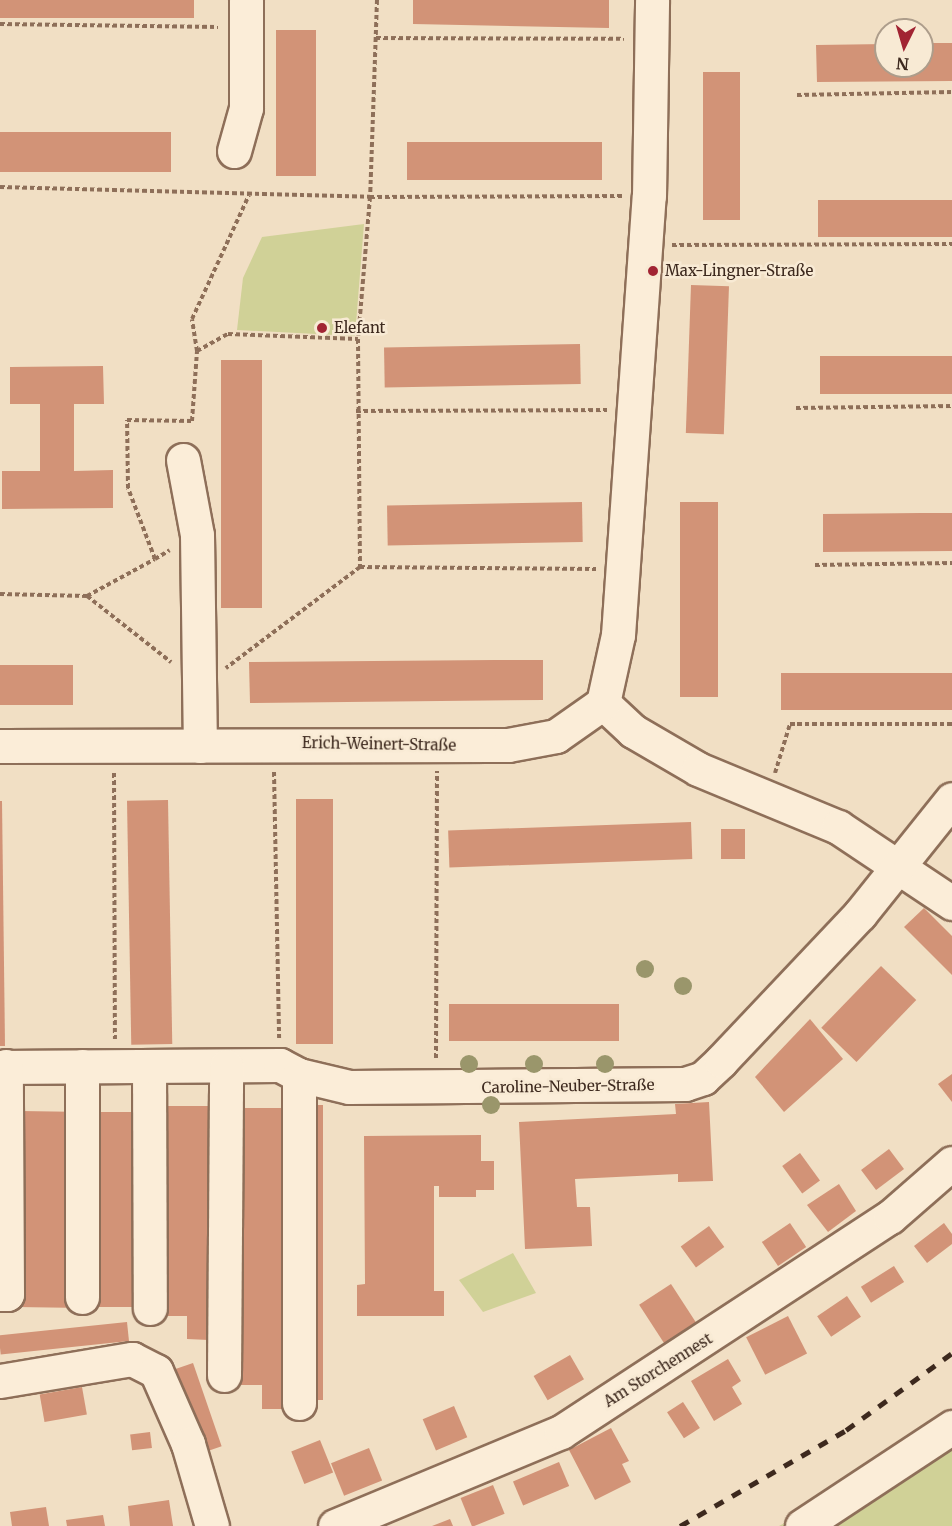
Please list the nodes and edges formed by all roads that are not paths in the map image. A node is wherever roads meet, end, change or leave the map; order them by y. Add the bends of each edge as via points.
1 (652, 0) edge
2 (246, 14) edge
3 (234, 151) dead end
4 (183, 460) dead end
5 (603, 703) junction
6 (0, 746) edge
7 (200, 746) junction
8 (952, 799) edge
9 (896, 866) junction
10 (952, 903) edge
11 (3, 1066) edge
12 (82, 1066) junction
13 (148, 1066) junction
14 (226, 1066) junction
15 (289, 1070) junction
16 (3, 1149) edge
17 (952, 1163) edge
18 (3, 1223) edge
19 (0, 1294) edge
20 (82, 1297) dead end
21 (150, 1308) dead end
22 (224, 1375) dead end
23 (0, 1381) edge
24 (299, 1403) dead end
25 (952, 1427) edge
26 (212, 1526) edge
27 (335, 1526) edge
28 (802, 1526) edge

1 - 5 street via 649,196 618,635
2 - 3 street via 246,108
4 - 7 street via 197,535
5 - 7 street, Erich-Weinert-Straße via 556,736 508,745
5 - 9 street via 642,737 698,769 838,827
6 - 7 street, Erich-Weinert-Straße
8 - 9 street
9 - 10 street
9 - 15 street, Caroline-Neuber-Straße via 861,914 704,1078 685,1084 349,1088
11 - 12 street, Caroline-Neuber-Straße
11 - 16 street
12 - 13 street, Caroline-Neuber-Straße
12 - 20 street
13 - 14 street, Caroline-Neuber-Straße
13 - 21 street
14 - 15 street, Caroline-Neuber-Straße
14 - 22 street
15 - 24 street
16 - 18 street
17 - 27 street, Am Storchennest via 890,1217 561,1432
18 - 19 street via 6,1294
23 - 26 street via 132,1359 156,1371 188,1444
25 - 28 street

